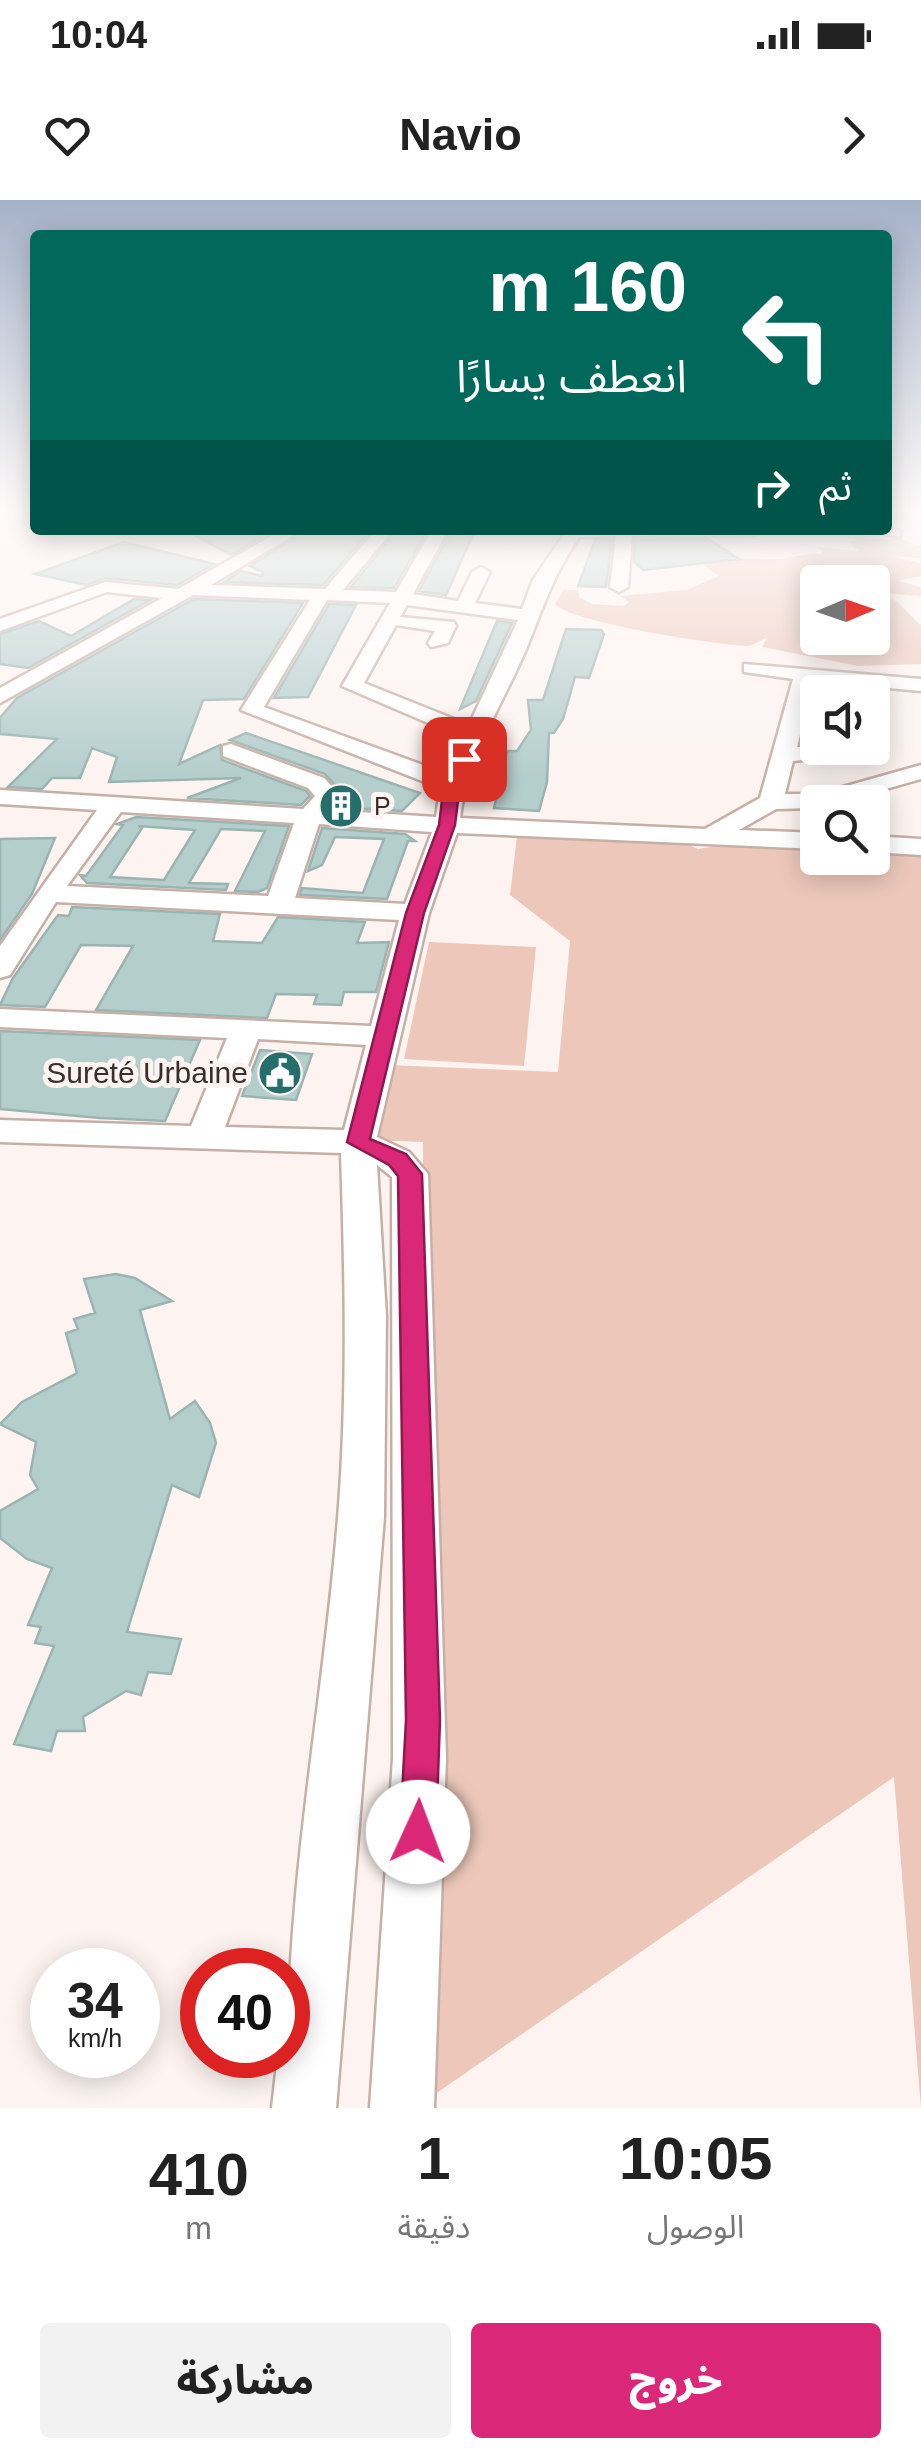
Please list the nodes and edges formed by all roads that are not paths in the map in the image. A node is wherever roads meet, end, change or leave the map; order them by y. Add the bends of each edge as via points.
1 (68, 600) edge
2 (170, 600) edge
3 (322, 600) edge
4 (398, 600) edge
5 (416, 600) edge
6 (468, 600) edge
7 (535, 600) edge
8 (465, 606) junction
9 (531, 611) junction
10 (387, 620) junction
11 (0, 624) edge
12 (438, 643) dead end
13 (752, 668) dead end
14 (804, 674) junction
15 (921, 685) edge
16 (0, 697) edge
17 (476, 734) junction
18 (800, 742) edge
19 (786, 744) junction
20 (800, 745) edge
21 (231, 751) dead end
22 (921, 772) edge
23 (452, 784) junction
24 (0, 796) edge
25 (116, 802) junction
26 (771, 802) junction
27 (300, 816) junction
28 (447, 825) junction
29 (712, 835) junction
30 (800, 840) edge
31 (890, 845) edge
32 (921, 847) edge
33 (48, 893) junction
34 (280, 905) junction
35 (415, 913) junction
36 (0, 969) edge
37 (0, 1018) edge
38 (246, 1030) junction
39 (385, 1036) junction
40 (0, 1130) edge
41 (204, 1138) junction
42 (358, 1142) junction
43 (304, 2108) edge
44 (402, 2108) edge

1 - 11 street
2 - 16 street
3 - 23 street via 252,710
4 - 10 street
5 - 8 street
6 - 8 street
7 - 9 street
8 - 9 street
9 - 17 street
10 - 12 street via 446,626
10 - 17 street via 352,686
13 - 14 street
14 - 15 street
14 - 19 street
17 - 23 street
18 - 19 street
19 - 20 street
19 - 26 street
21 - 27 street via 316,783 329,796
22 - 26 street via 819,801
23 - 28 street
24 - 25 street
25 - 27 street
25 - 33 street
26 - 29 street
27 - 28 street
27 - 34 street
28 - 29 street
28 - 35 street
29 - 30 street
31 - 32 street
33 - 34 street
33 - 36 street
34 - 35 street
35 - 39 street
37 - 38 street
38 - 39 street
38 - 41 street
39 - 42 street
40 - 41 street
41 - 42 street
42 - 43 street via 366,1316 361,1517
42 - 44 street via 398,1160 410,1174 423,1720

